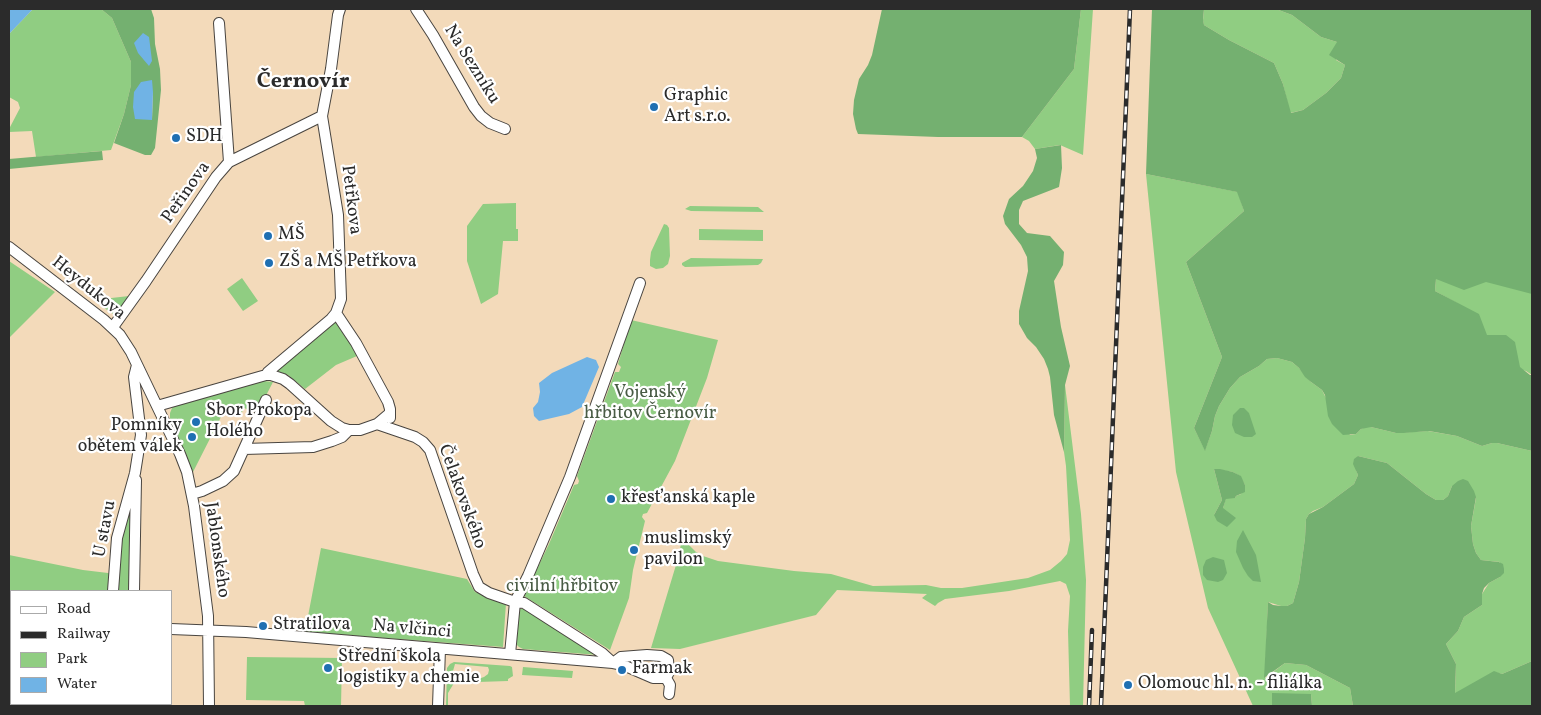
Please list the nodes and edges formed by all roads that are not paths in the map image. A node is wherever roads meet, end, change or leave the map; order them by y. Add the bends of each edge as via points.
1 (340, 9) edge
2 (416, 9) edge
3 (219, 23) dead end
4 (322, 116) junction
5 (505, 128) dead end
6 (229, 162) junction
7 (9, 247) edge
8 (640, 283) dead end
9 (336, 313) junction
10 (113, 328) junction
11 (137, 365) junction
12 (266, 375) junction
13 (266, 400) dead end
14 (157, 406) junction
15 (390, 414) junction
16 (377, 424) junction
17 (388, 428) junction
18 (349, 430) junction
19 (244, 449) junction
20 (135, 473) junction
21 (192, 494) junction
22 (114, 590) edge
23 (134, 590) edge
24 (515, 602) junction
25 (172, 629) edge
26 (209, 630) junction
27 (440, 649) junction
28 (510, 654) junction
29 (613, 663) junction
30 (666, 678) junction
31 (669, 694) dead end
32 (209, 706) edge
33 (438, 706) edge

1 - 4 street
2 - 5 street, Na Sezníku via 474,107 490,123
3 - 6 street
4 - 6 street, Peřinova
4 - 9 street, Petřkova via 338,215 342,295
6 - 10 street, Peřinova
7 - 10 street, Heydukova
8 - 24 street via 570,478
9 - 12 street
9 - 15 street via 388,402
10 - 11 street, Heydukova
11 - 14 street, Heydukova
11 - 20 street, U stavu via 134,377 141,427
12 - 14 street
12 - 18 street via 283,379 331,421
13 - 19 street
14 - 21 street, Jablonského via 182,460
15 - 16 street
15 - 17 street
16 - 17 street, Čelakovského
16 - 18 street
17 - 24 street, Čelakovského via 415,437 430,450 477,584 485,592
18 - 19 street via 342,437 312,447
19 - 21 street via 229,476
20 - 22 street, U stavu via 117,538
20 - 23 street, U stavu
21 - 26 street, Jablonského
24 - 28 street
24 - 29 street, Čelakovského via 524,603 602,652
25 - 26 street
26 - 27 street, Na vlčinci
26 - 32 street, Jablonského
27 - 28 street, Na vlčinci
27 - 33 street
28 - 29 street, Na vlčinci
29 - 30 street, Na vlčinci via 652,678
29 - 30 street, Na vlčinci via 621,657 661,656 668,660
30 - 31 street via 670,685

